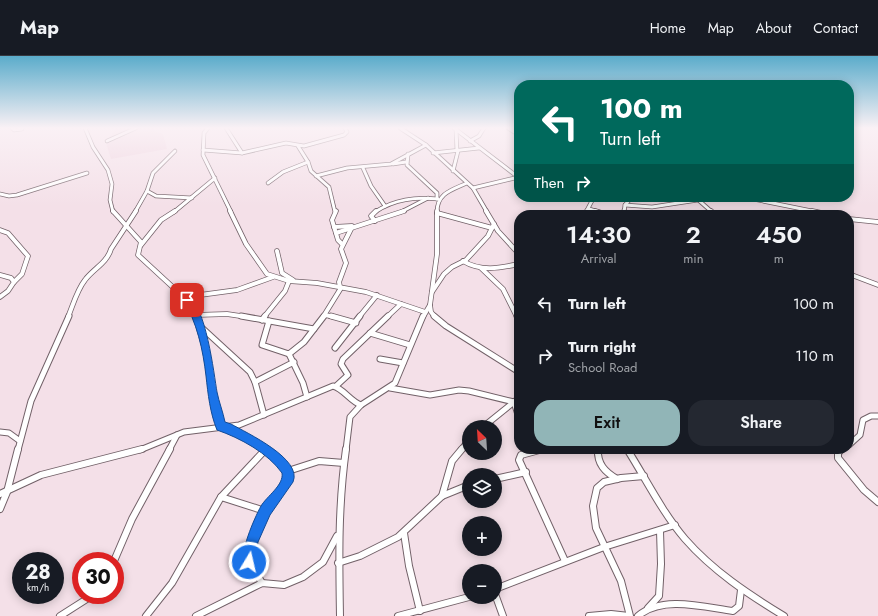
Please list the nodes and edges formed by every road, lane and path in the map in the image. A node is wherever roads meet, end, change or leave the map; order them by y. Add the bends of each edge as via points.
1 (98, 154) edge
2 (171, 154) edge
3 (205, 154) edge
4 (303, 154) edge
5 (408, 154) joint
6 (433, 154) edge
7 (457, 154) edge
8 (487, 154) edge
9 (308, 162) junction
10 (406, 162) junction
11 (391, 164) junction
12 (363, 168) junction
13 (453, 171) junction
14 (87, 173) dead end
15 (514, 174) joint
16 (316, 176) junction
17 (215, 178) junction
18 (514, 178) edge
19 (501, 182) junction
20 (268, 183) dead end
21 (467, 183) junction
22 (473, 188) junction
23 (147, 191) junction
24 (435, 191) junction
25 (447, 192) junction
26 (0, 194) edge
27 (192, 198) junction
28 (428, 198) junction
29 (438, 200) junction
30 (592, 202) edge
31 (628, 202) edge
32 (674, 202) edge
33 (700, 202) edge
34 (767, 202) edge
35 (625, 205) junction
36 (385, 206) junction
37 (589, 209) joint
38 (592, 210) edge
39 (624, 210) edge
40 (709, 210) edge
41 (807, 210) edge
42 (437, 214) junction
43 (854, 220) edge
44 (375, 221) junction
45 (878, 222) edge
46 (493, 226) junction
47 (126, 227) junction
48 (334, 227) junction
49 (353, 228) junction
50 (0, 230) edge
51 (336, 233) junction
52 (342, 244) junction
53 (141, 245) junction
54 (514, 249) edge
55 (277, 251) dead end
56 (463, 261) junction
57 (514, 265) edge
58 (481, 268) junction
59 (0, 275) edge
60 (854, 276) edge
61 (273, 277) junction
62 (14, 282) junction
63 (289, 282) junction
64 (298, 282) junction
65 (878, 285) edge
66 (341, 288) junction
67 (431, 294) junction
68 (377, 295) junction
69 (0, 297) edge
70 (187, 300) junction
71 (401, 304) junction
72 (430, 305) junction
73 (513, 308) edge
74 (425, 312) junction
75 (325, 314) junction
76 (196, 315) junction
77 (262, 320) junction
78 (269, 321) junction
79 (356, 323) junction
80 (200, 326) junction
81 (314, 329) junction
82 (370, 333) junction
83 (410, 345) junction
84 (335, 348) dead end
85 (289, 354) junction
86 (380, 359) dead end
87 (294, 362) junction
88 (403, 363) junction
89 (514, 369) edge
90 (255, 382) junction
91 (336, 386) junction
92 (390, 388) junction
93 (307, 397) junction
94 (514, 399) edge
95 (514, 402) edge
96 (361, 405) junction
97 (264, 415) junction
98 (878, 416) edge
99 (491, 420) edge
100 (224, 427) junction
101 (0, 432) edge
102 (177, 435) junction
103 (854, 440) edge
104 (20, 441) junction
105 (462, 449) edge
106 (265, 450) junction
107 (523, 454) edge
108 (598, 454) edge
109 (630, 454) edge
110 (838, 454) edge
111 (344, 463) junction
112 (288, 471) junction
113 (526, 472) junction
114 (644, 476) junction
115 (502, 477) edge
116 (617, 479) junction
117 (462, 488) edge
118 (8, 490) junction
119 (0, 494) edge
120 (442, 496) junction
121 (221, 497) junction
122 (878, 502) edge
123 (0, 508) edge
124 (265, 511) junction
125 (675, 525) junction
126 (660, 531) junction
127 (338, 533) junction
128 (404, 533) junction
129 (604, 547) junction
130 (118, 552) edge
131 (564, 561) junction
132 (338, 562) junction
133 (262, 583) junction
134 (502, 586) edge
135 (741, 590) junction
136 (462, 599) edge
137 (79, 604) edge
138 (498, 604) edge
139 (646, 609) junction
140 (420, 610) junction
141 (708, 613) edge
142 (60, 616) edge
143 (146, 616) edge
144 (196, 616) edge
145 (340, 616) edge
146 (398, 616) edge
147 (502, 616) edge
148 (589, 616) edge
149 (629, 616) edge
150 (638, 616) edge
151 (784, 616) edge

1 - 47 street via 108,170 112,184 110,197 113,212
2 - 23 street via 156,167
3 - 17 street
4 - 9 street
5 - 10 street
5 - 11 street
6 - 13 street
7 - 13 street
8 - 15 street
9 - 16 street
9 - 20 street via 283,172
10 - 11 street
10 - 24 street via 412,171
11 - 12 street
12 - 16 street via 347,168
12 - 36 street via 374,191
13 - 21 street
14 - 26 street via 17,195
15 - 19 street
16 - 48 street via 328,186 334,201
17 - 27 street
17 - 61 street via 246,244 263,270
18 - 19 street
19 - 22 street
21 - 22 street
21 - 25 street
22 - 46 street
23 - 27 street via 156,196
23 - 47 street
24 - 25 street
24 - 29 street
25 - 29 street
27 - 53 street via 161,220
28 - 29 street
28 - 36 street via 406,198
28 - 44 street via 404,211
29 - 42 street
30 - 37 street
31 - 35 street
32 - 35 street via 652,206
33 - 40 street
34 - 41 street
35 - 39 street
36 - 44 street via 372,215
37 - 38 street
42 - 46 street
42 - 67 street via 437,254
43 - 45 street
44 - 49 street
46 - 54 street
46 - 56 street via 485,240
47 - 53 street via 140,239
47 - 104 street via 111,248 109,256 80,287 63,332 31,401
48 - 49 street
48 - 51 street
49 - 51 street
49 - 52 street
50 - 62 street via 8,233 28,256 22,274
51 - 52 street
52 - 66 street via 341,253 346,263 338,282
53 - 70 street via 139,256
55 - 64 street via 284,275
56 - 58 street via 472,268
56 - 67 street via 444,274
57 - 58 street
58 - 73 street via 503,288
59 - 62 street via 11,278
60 - 65 street
61 - 63 street
61 - 70 street via 237,290 200,295
62 - 69 street
63 - 64 street
63 - 77 street
64 - 66 street
66 - 68 street
66 - 75 street
67 - 72 street
68 - 71 street
68 - 79 street
70 - 76 street
71 - 74 street
71 - 82 street
72 - 74 street
72 - 89 street via 435,318
74 - 83 street
75 - 79 street
75 - 81 street
76 - 77 street via 227,314
76 - 80 street
77 - 78 street
78 - 81 street
78 - 85 street via 262,345
79 - 84 street
80 - 90 street via 237,358
80 - 100 street via 212,392
81 - 85 street via 296,350
82 - 83 street
82 - 91 street via 341,362 348,375
83 - 88 street
85 - 87 street
86 - 88 street
87 - 90 street
87 - 93 street
88 - 92 street via 399,378
90 - 97 street
91 - 93 street
91 - 96 street via 351,402
92 - 94 street via 430,395 459,390
92 - 96 street
93 - 97 street
95 - 99 street
96 - 111 street via 350,417
97 - 100 street via 239,425
98 - 103 street via 863,420 860,435
100 - 102 street
100 - 106 street
101 - 104 street via 9,433
102 - 118 street via 137,452 41,475
102 - 130 street via 132,519
104 - 118 street
105 - 120 street via 452,461
106 - 112 street
106 - 121 street
107 - 113 street via 519,458
108 - 116 street via 603,468
109 - 114 street
110 - 122 street via 838,458 864,490
111 - 112 street via 319,461
111 - 127 street
112 - 124 street via 289,478 285,485
113 - 115 street
113 - 131 street via 535,489 548,529
114 - 116 street
114 - 125 street
116 - 129 street via 599,485 592,504 593,516
117 - 120 street
118 - 119 street
118 - 123 street
120 - 128 street
121 - 124 street
121 - 143 street via 172,583
124 - 133 street via 249,553 249,562
125 - 126 street
125 - 135 street via 710,564
126 - 129 street
126 - 139 street via 659,596
127 - 132 street
127 - 133 street via 323,562 303,577 284,586
128 - 132 street via 366,554
128 - 140 street
129 - 131 street
129 - 149 street via 621,582
131 - 134 street
132 - 145 street
133 - 144 street
135 - 141 street via 737,609
135 - 151 street
136 - 140 street
137 - 142 street
138 - 147 street
139 - 141 street via 679,606
139 - 150 street
140 - 146 street
148 - 149 street

